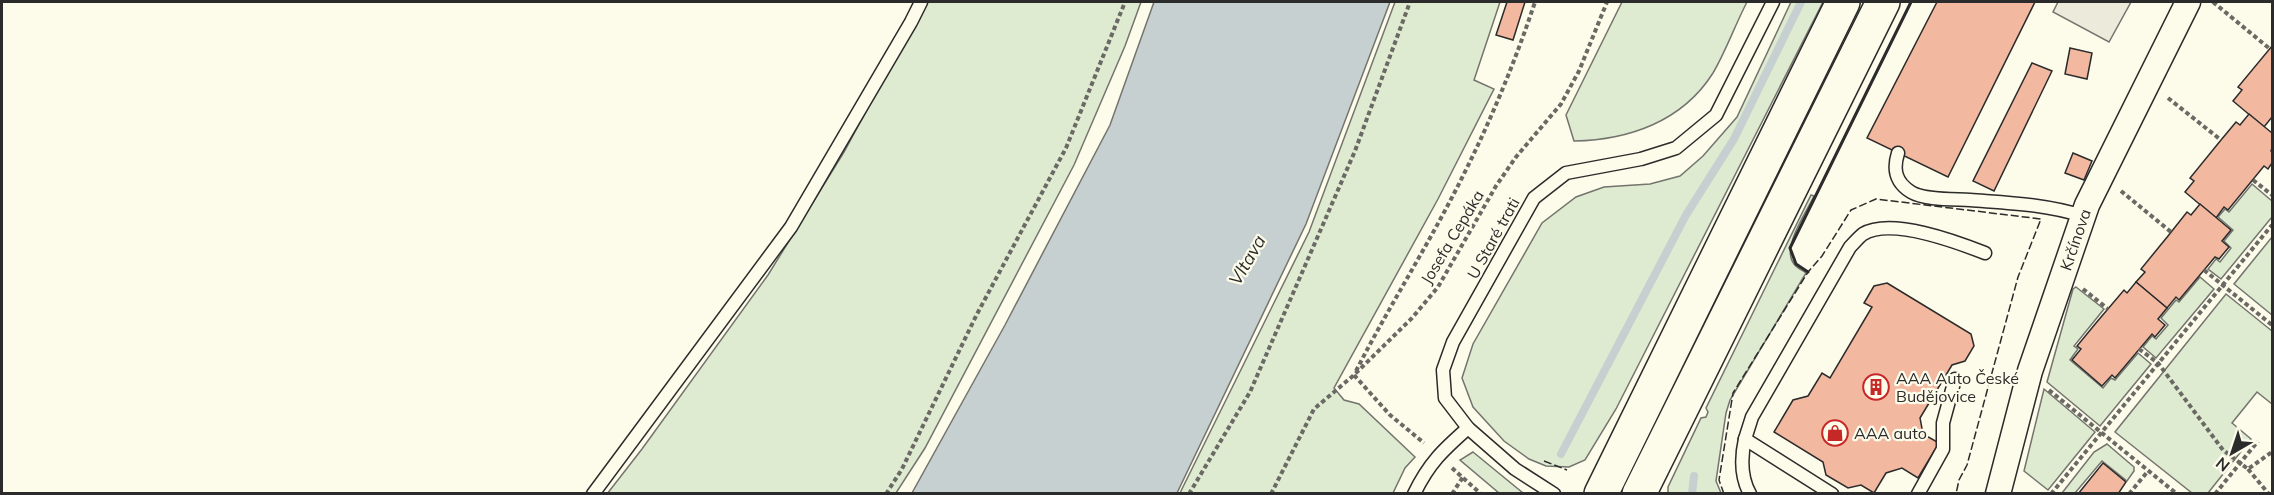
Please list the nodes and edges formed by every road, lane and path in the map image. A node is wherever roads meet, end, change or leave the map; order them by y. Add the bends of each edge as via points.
1 (921, 2) edge
2 (1125, 2) edge
3 (1410, 2) edge
4 (1535, 2) edge
5 (1607, 2) edge
6 (1773, 2) edge
7 (1843, 2) edge
8 (1883, 2) edge
9 (2188, 2) edge
10 (2212, 2) edge
11 (2270, 49) dead end
12 (2167, 97) dead end
13 (2221, 140) dead end
14 (1898, 153) dead end
15 (2253, 180) dead end
16 (2119, 190) dead end
17 (2272, 195) edge
18 (2083, 216) junction
19 (2272, 225) edge
20 (2171, 232) dead end
21 (1985, 253) dead end
22 (2204, 270) dead end
23 (2223, 285) junction
24 (2081, 288) dead end
25 (2108, 309) dead end
26 (2272, 325) edge
27 (2139, 349) dead end
28 (2158, 363) junction
29 (1354, 375) junction
30 (1955, 379) dead end
31 (2042, 384) dead end
32 (1390, 415) dead end
33 (1468, 428) junction
34 (2100, 432) junction
35 (1745, 439) junction
36 (2258, 441) dead end
37 (2272, 452) edge
38 (2239, 463) junction
39 (2248, 469) junction
40 (2148, 471) junction
41 (1463, 477) dead end
42 (2268, 493) edge
43 (593, 494) edge
44 (886, 494) edge
45 (1189, 494) edge
46 (1271, 494) edge
47 (1414, 494) edge
48 (1452, 494) edge
49 (1554, 494) edge
50 (1601, 494) edge
51 (1639, 494) edge
52 (1750, 494) edge
53 (1832, 494) edge
54 (1918, 494) edge
55 (1998, 494) edge
56 (2051, 494) edge
57 (2129, 494) edge
58 (2176, 494) edge
59 (2215, 494) edge

1 - 43 lane via 791,227
2 - 44 path via 1066,148 976,314 902,469
3 - 45 path via 1355,152 1255,381
4 - 29 path via 1515,64 1449,202
5 - 29 path, Josefa Cepáka via 1561,104 1496,186 1438,287
6 - 33 lane, U Staré trati via 1716,115 1676,148 1566,173 1534,198 1453,342 1443,370 1445,398
7 - 50 main road
8 - 51 main road
9 - 18 street, Krčínova
10 - 11 path
12 - 13 path
14 - 18 lane via 1896,176 1913,194 2054,207
15 - 17 path
16 - 20 path
18 - 55 street, Krčínova via 2030,371
19 - 23 path
21 - 35 lane via 1921,232 1889,228 1864,234 1850,247 1752,417
22 - 23 path
23 - 26 path
23 - 28 path
24 - 25 path
27 - 28 path
28 - 34 path
28 - 38 path via 2223,450
29 - 32 path
29 - 46 path, Josefa Cepáka via 1314,409
30 - 54 lane via 1943,423 1943,449
31 - 34 path
33 - 47 lane via 1437,455
33 - 49 lane, U Staré trati via 1515,470
34 - 40 path
34 - 56 path
35 - 52 lane via 1740,459
35 - 53 lane
36 - 38 path
37 - 39 path
38 - 39 path
38 - 59 path
39 - 42 path
40 - 57 path
40 - 58 path
41 - 48 path

